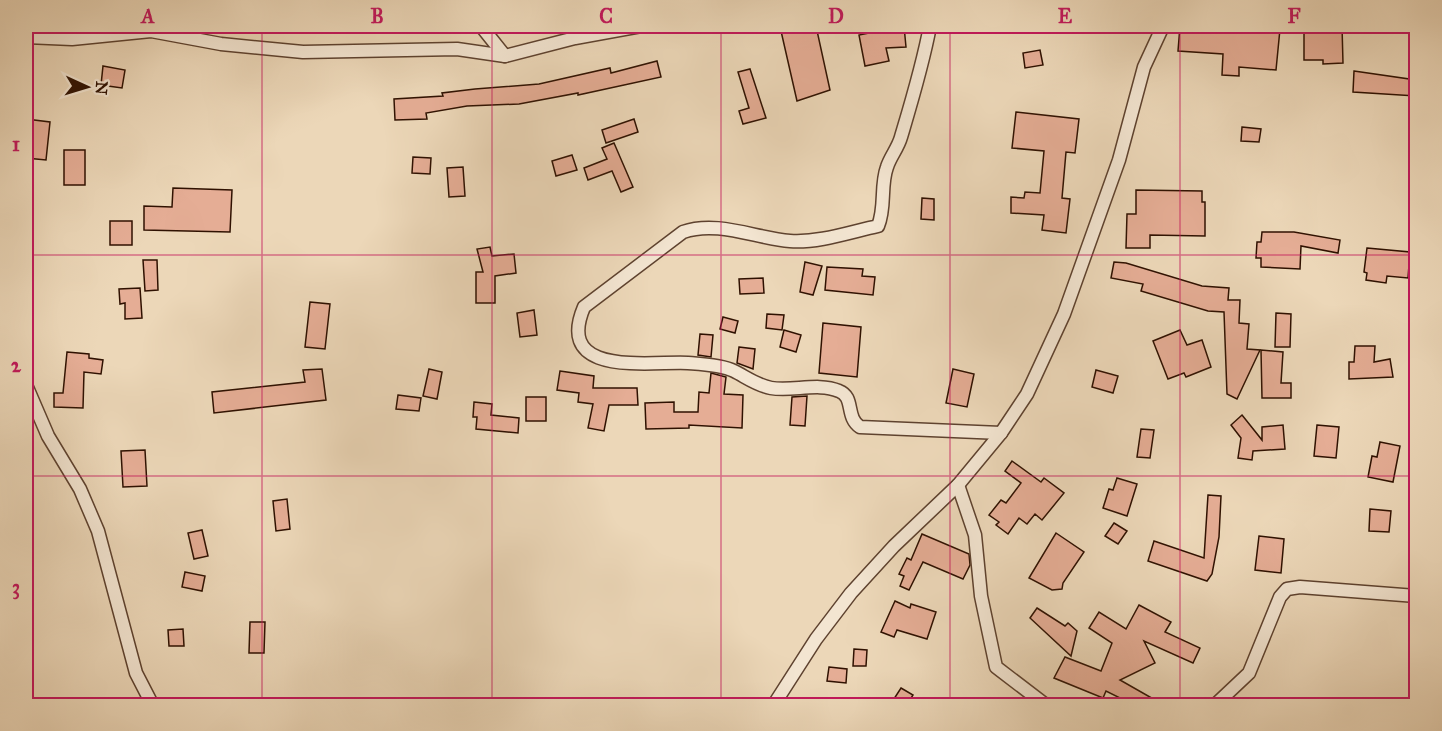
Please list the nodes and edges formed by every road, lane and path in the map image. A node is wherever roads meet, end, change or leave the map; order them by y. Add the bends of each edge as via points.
1 (481, 26) edge
2 (641, 26) edge
3 (930, 26) edge
4 (1163, 26) edge
5 (26, 37) edge
6 (505, 57) junction
7 (26, 385) edge
8 (1000, 433) junction
9 (958, 485) junction
10 (1416, 596) edge
11 (153, 705) edge
12 (773, 705) edge
13 (1047, 705) edge
14 (1214, 705) edge

1 - 6 street
2 - 6 street
3 - 8 street via 922,73 886,168 884,207 878,226 803,241 693,228 584,307 577,322 578,337 592,354 604,360 628,364 689,363 732,369 748,380 772,388 832,388 846,394 851,417 860,427
4 - 8 street via 1144,67 1119,160 1064,314 1027,394
5 - 6 street via 72,39 151,31 222,44 303,52 457,49
7 - 11 street via 98,531 136,673
8 - 9 street
9 - 12 street via 851,593
9 - 13 street via 975,535 981,596 996,667
10 - 14 street via 1287,589 1280,597 1249,673

